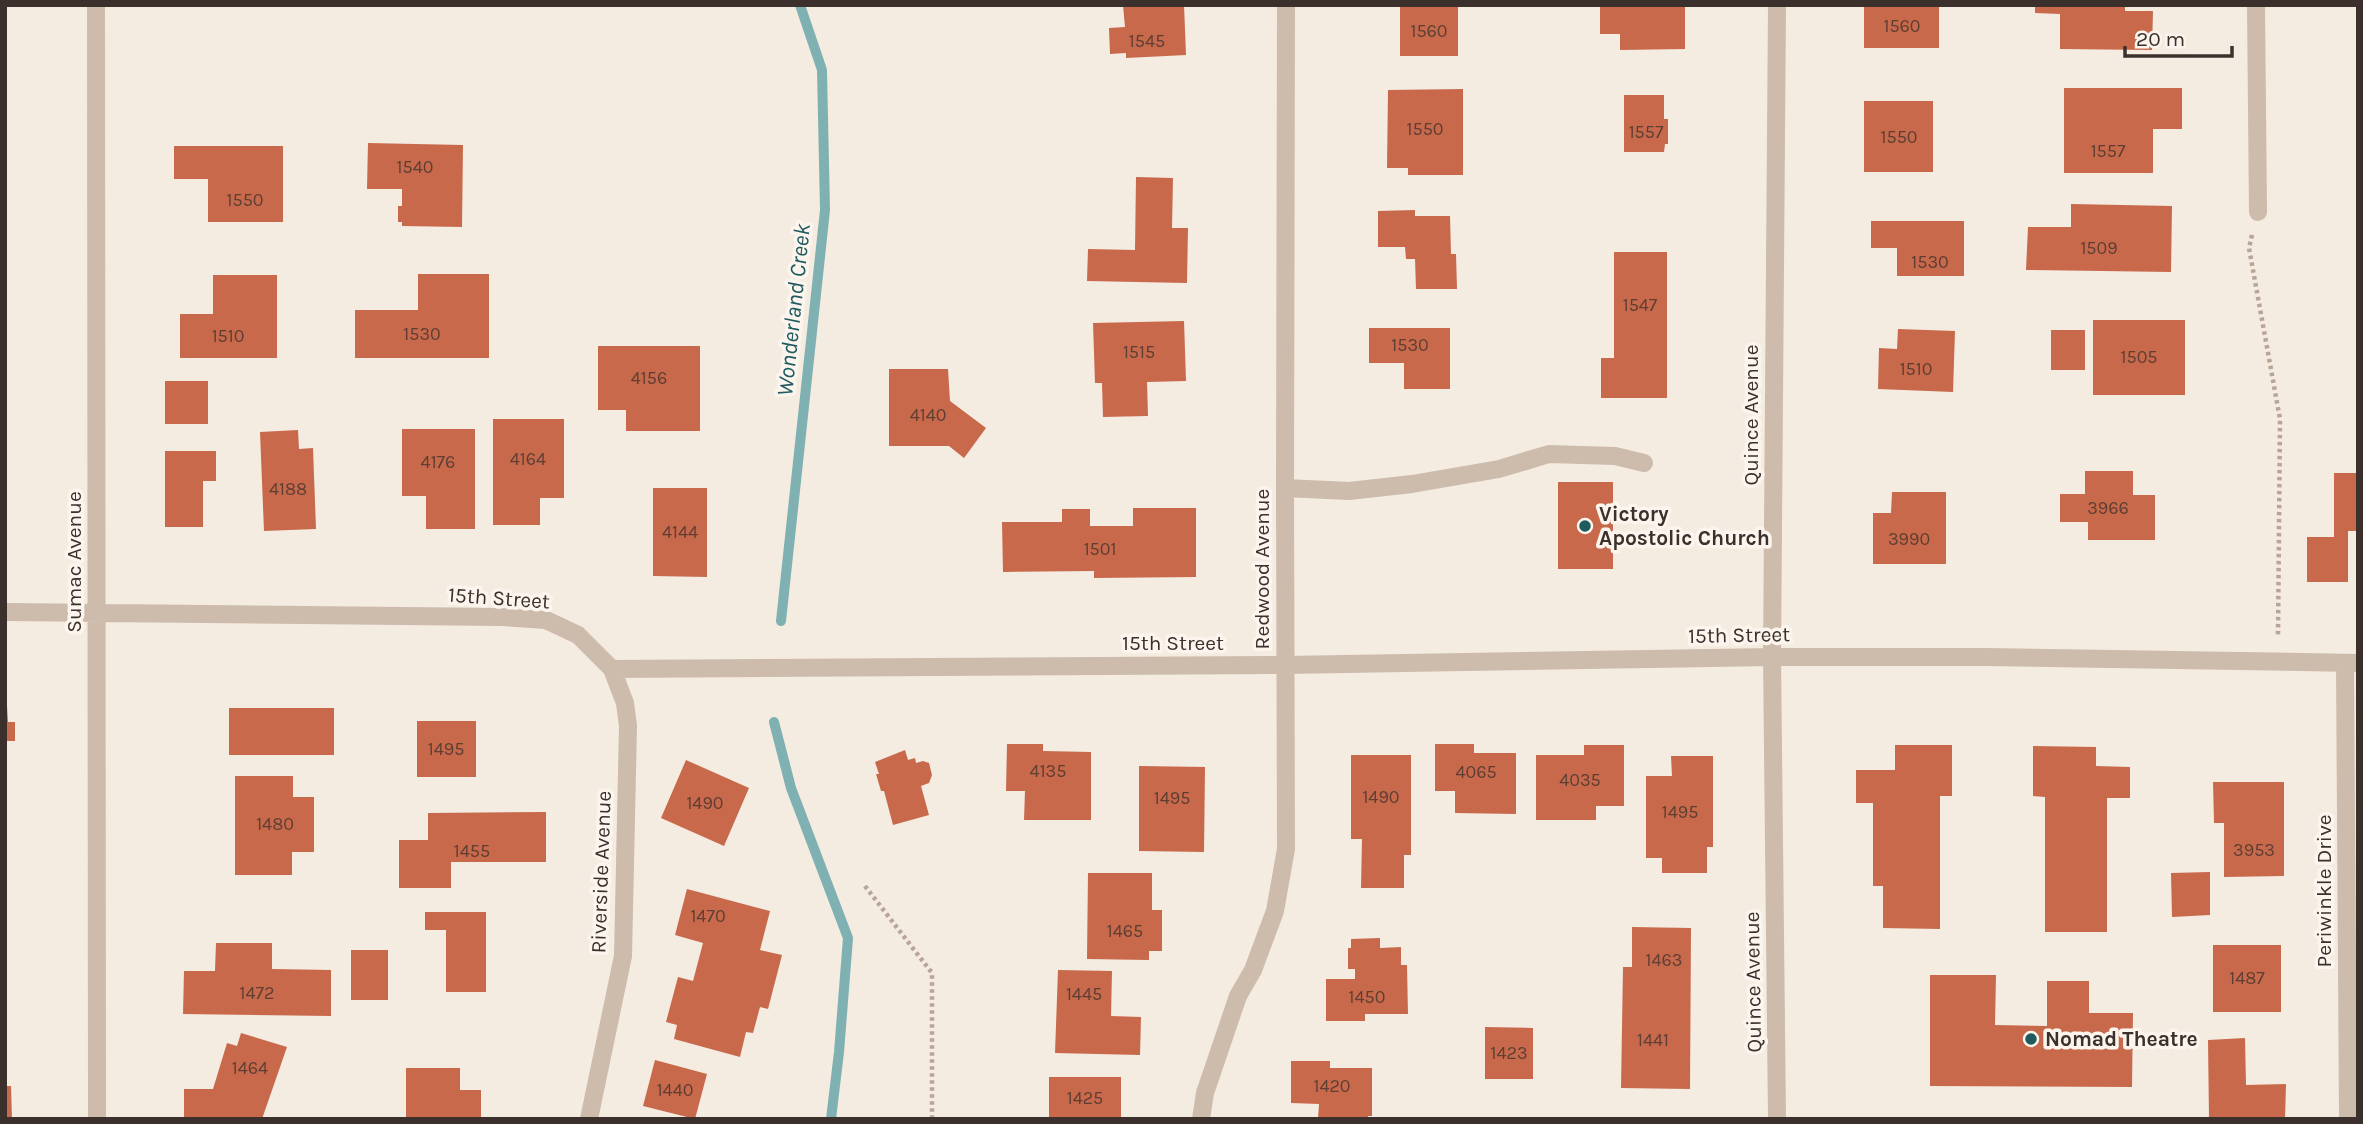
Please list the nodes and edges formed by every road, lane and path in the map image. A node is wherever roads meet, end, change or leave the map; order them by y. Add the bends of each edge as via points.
1 (96, 5) edge
2 (1286, 5) edge
3 (1777, 5) edge
4 (2256, 5) edge
5 (2258, 212) joint
6 (1644, 463) dead end
7 (1285, 488) junction
8 (5, 612) edge
9 (96, 612) junction
10 (1772, 657) junction
11 (2277, 662) junction
12 (2352, 664) edge
13 (1285, 665) junction
14 (612, 669) junction
15 (865, 886) dead end
16 (97, 1119) edge
17 (589, 1119) edge
18 (932, 1119) edge
19 (1201, 1119) edge
20 (1777, 1119) edge
21 (2348, 1119) edge

1 - 9 street, Sumac Avenue
2 - 7 street, Redwood Avenue
3 - 10 street, Quince Avenue
4 - 5 street
5 - 11 path via 2249,248 2280,419
6 - 7 street via 1615,456 1549,454 1499,469 1412,484 1349,491
7 - 13 street, Redwood Avenue
8 - 9 street, 15th Street
9 - 14 street, 15th Street via 546,620 578,635
9 - 16 street, Sumac Avenue
10 - 11 street, 15th Street
10 - 13 street, 15th Street
10 - 20 street, Quince Avenue
11 - 12 street, 15th Street
12 - 21 street, Periwinkle Drive
13 - 14 street, 15th Street
13 - 19 street, Redwood Avenue via 1286,849 1275,911 1234,1008 1205,1093
14 - 17 street, Riverside Avenue via 628,726 623,956
15 - 18 path via 932,973

